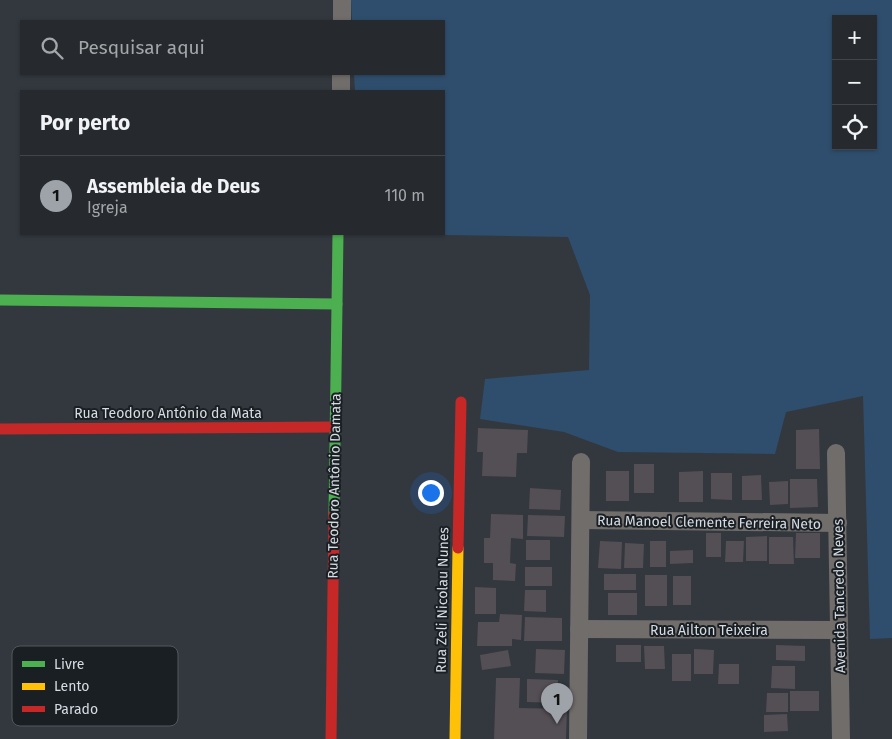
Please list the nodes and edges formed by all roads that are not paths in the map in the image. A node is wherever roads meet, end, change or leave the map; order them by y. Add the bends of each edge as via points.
1 (342, 0) edge
2 (342, 20) edge
3 (341, 75) edge
4 (341, 90) edge
5 (338, 235) edge
6 (0, 300) edge
7 (337, 304) junction
8 (462, 402) dead end
9 (335, 426) junction
10 (0, 429) edge
11 (836, 453) dead end
12 (581, 462) dead end
13 (580, 520) junction
14 (838, 523) junction
15 (579, 629) junction
16 (839, 630) junction
17 (331, 739) edge
18 (455, 739) edge
19 (578, 739) edge
20 (841, 739) edge

1 - 2 street
3 - 4 street
5 - 7 street, Rua Teodoro Antônio Damata
6 - 7 street
7 - 9 street, Rua Teodoro Antônio Damata
8 - 18 street, Rua Zeli Nicolau Nunes
9 - 10 street, Rua Teodoro Antônio da Mata
9 - 17 street, Rua Teodoro Antônio Damata
11 - 14 street, Avenida Tancredo Neves
12 - 13 street
13 - 14 street, Rua Manoel Clemente Ferreira Neto
13 - 15 street
14 - 16 street, Avenida Tancredo Neves
15 - 16 street, Rua Ailton Teixeira
15 - 19 street
16 - 20 street, Avenida Tancredo Neves

